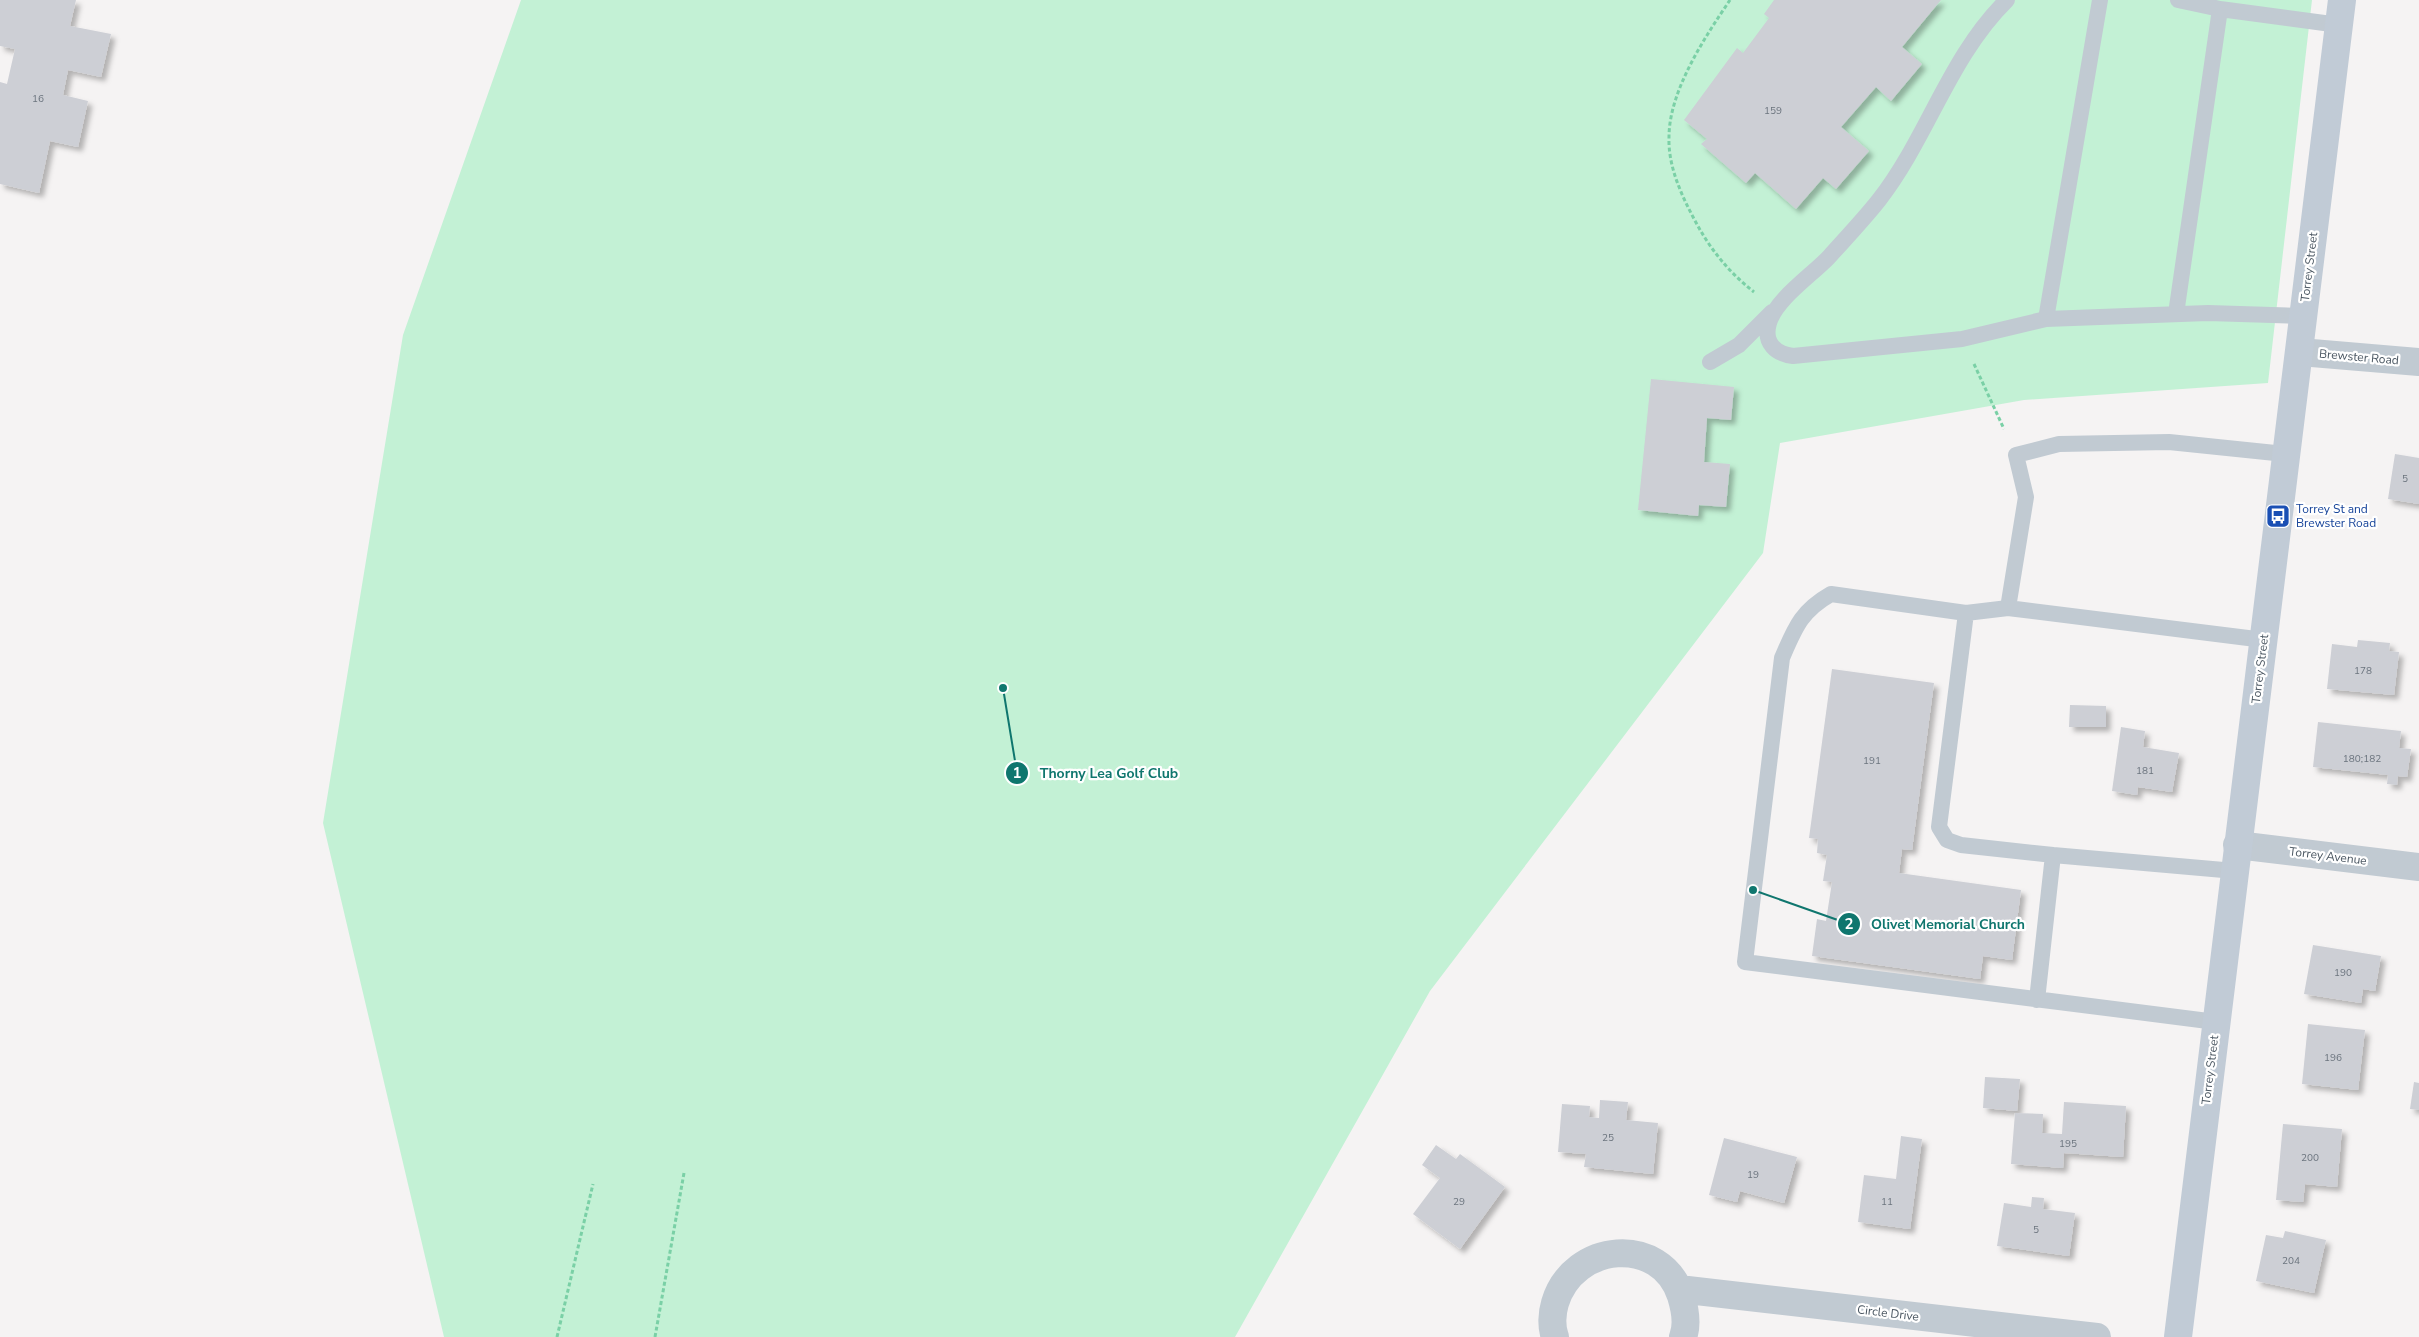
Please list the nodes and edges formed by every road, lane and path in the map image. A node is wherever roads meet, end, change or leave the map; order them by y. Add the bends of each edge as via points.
1 (1730, 0) edge
2 (2007, 0) edge
3 (2100, 0) edge
4 (2178, 0) edge
5 (2220, 9) junction
6 (2340, 12) edge
7 (1775, 309) junction
8 (2176, 314) junction
9 (2303, 316) junction
10 (2046, 319) junction
11 (1962, 339) junction
12 (2300, 352) junction
13 (1710, 362) dead end
14 (2419, 362) edge
15 (2285, 454) junction
16 (2016, 455) junction
17 (2008, 608) junction
18 (1966, 613) junction
19 (2264, 640) junction
20 (2053, 855) junction
21 (2236, 858) junction
22 (2419, 867) edge
23 (2038, 1000) junction
24 (2216, 1022) junction
25 (684, 1173) dead end
26 (593, 1184) dead end
27 (1679, 1289) junction
28 (557, 1337) edge
29 (655, 1337) edge
30 (1555, 1337) edge
31 (1683, 1337) edge
32 (2097, 1337) edge
33 (2178, 1337) edge

1 - 7 path via 1702,42 1685,76 1668,137 1673,168 1684,200 1703,238 1731,274
2 - 7 lane via 1965,51 1924,130 1879,200 1829,257
3 - 10 lane
4 - 5 lane
5 - 6 lane
5 - 8 lane
6 - 9 main road, Torrey Street
7 - 11 lane via 1768,325 1769,338 1771,348 1781,355
7 - 13 lane via 1739,345
8 - 9 lane
8 - 10 lane
9 - 12 main road, Torrey Street
10 - 11 lane
11 - 16 path
12 - 14 street, Brewster Road
12 - 15 main road, Torrey Street
15 - 16 lane via 2168,442 2059,444
15 - 19 main road, Torrey Street
16 - 17 lane via 2026,497
17 - 18 lane
17 - 19 lane
18 - 20 lane via 1938,826 1947,840 1961,845
18 - 23 lane via 1831,594 1814,604 1795,627 1782,658 1745,962
19 - 21 main road, Torrey Street
20 - 21 lane
20 - 23 lane
21 - 22 street, Torrey Avenue
21 - 24 main road, Torrey Street
23 - 24 lane
24 - 33 main road, Torrey Street
25 - 29 path
26 - 28 path
27 - 30 street via 1666,1272 1649,1259 1628,1253 1607,1254 1587,1260 1570,1274 1559,1291 1553,1312
27 - 31 street via 1686,1311
27 - 32 street, Circle Drive

